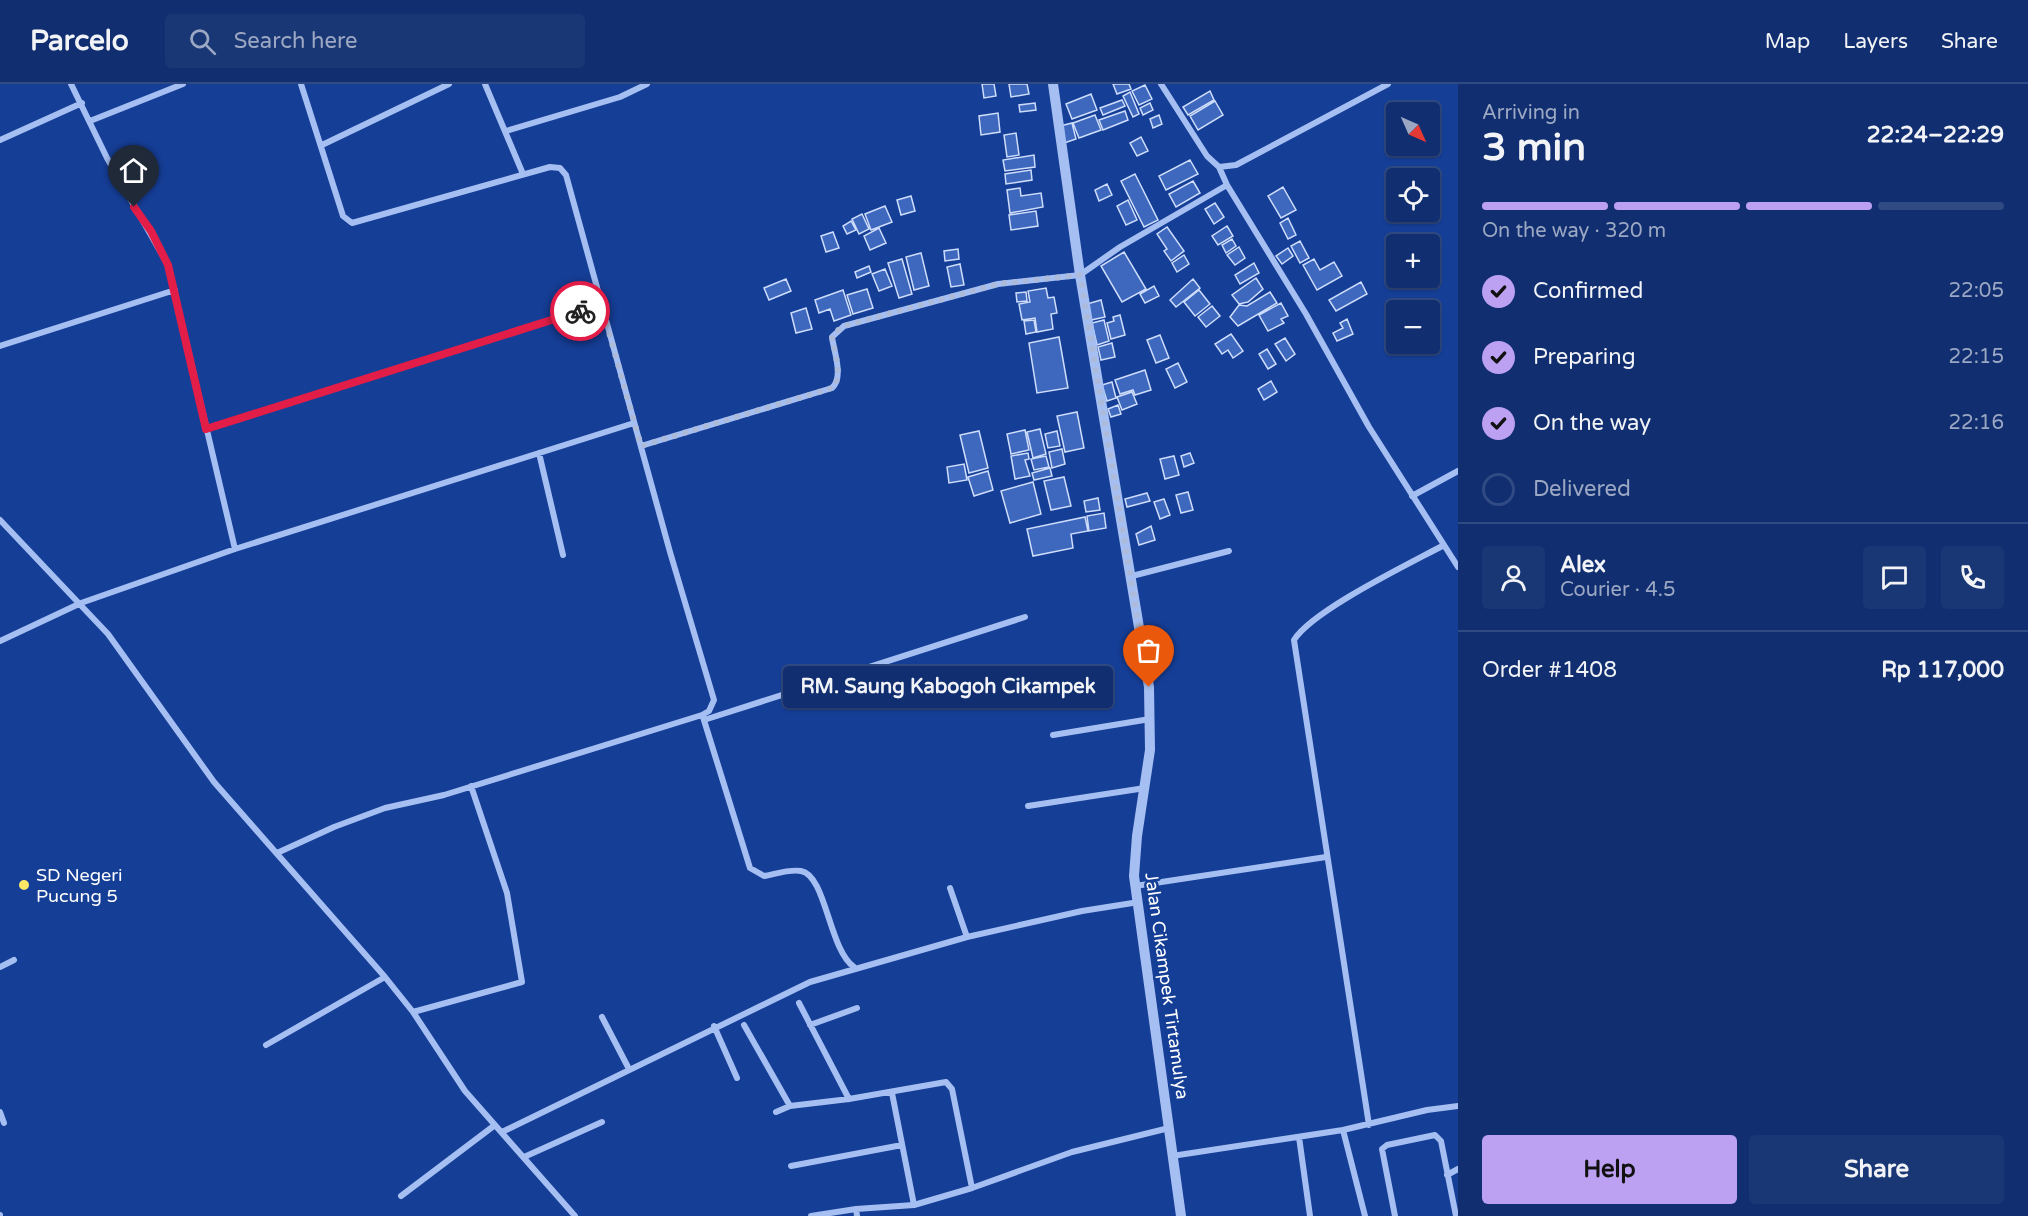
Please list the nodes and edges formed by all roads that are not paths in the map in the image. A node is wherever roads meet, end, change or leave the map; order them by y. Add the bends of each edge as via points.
1 (71, 84) edge
2 (183, 84) edge
3 (301, 84) edge
4 (449, 84) edge
5 (485, 84) edge
6 (647, 84) edge
7 (1053, 84) edge
8 (1161, 84) edge
9 (1388, 84) edge
10 (82, 103) junction
11 (90, 121) junction
12 (506, 131) junction
13 (0, 140) edge
14 (322, 145) junction
15 (1219, 167) junction
16 (523, 174) junction
17 (1227, 185) junction
18 (1080, 275) junction
19 (175, 290) junction
20 (601, 304) junction
21 (0, 345) edge
22 (634, 423) junction
23 (206, 429) junction
24 (641, 446) junction
25 (539, 453) junction
26 (1458, 471) edge
27 (1412, 496) junction
28 (0, 520) edge
29 (1444, 545) junction
30 (235, 549) junction
31 (1229, 551) dead end
32 (562, 555) dead end
33 (1458, 567) edge
34 (1132, 576) junction
35 (81, 603) junction
36 (1025, 617) dead end
37 (0, 641) edge
38 (703, 717) junction
39 (1151, 719) junction
40 (1053, 735) dead end
41 (471, 786) junction
42 (1145, 788) junction
43 (1028, 806) dead end
44 (277, 854) junction
45 (1326, 857) junction
46 (1135, 886) junction
47 (950, 888) dead end
48 (1139, 902) junction
49 (967, 937) junction
50 (14, 960) dead end
51 (0, 967) edge
52 (854, 967) junction
53 (385, 976) junction
54 (799, 1003) dead end
55 (857, 1008) dead end
56 (413, 1012) junction
57 (602, 1017) dead end
58 (744, 1025) dead end
59 (810, 1025) junction
60 (714, 1026) junction
61 (266, 1044) dead end
62 (629, 1068) junction
63 (737, 1078) dead end
64 (892, 1092) junction
65 (849, 1099) junction
66 (789, 1106) junction
67 (1458, 1106) edge
68 (0, 1112) edge
69 (776, 1112) dead end
70 (602, 1122) dead end
71 (4, 1123) dead end
72 (495, 1125) junction
73 (1369, 1125) junction
74 (1169, 1128) junction
75 (1343, 1130) junction
76 (502, 1132) junction
77 (1299, 1137) junction
78 (902, 1145) junction
79 (1173, 1156) junction
80 (524, 1157) junction
81 (791, 1166) dead end
82 (1458, 1169) edge
83 (1447, 1175) junction
84 (972, 1188) junction
85 (401, 1196) dead end
86 (914, 1205) junction
87 (856, 1213) edge
88 (575, 1216) edge
89 (811, 1216) edge
90 (1181, 1216) edge
91 (1310, 1216) edge
92 (1365, 1216) edge
93 (1395, 1216) edge
94 (1456, 1216) edge

1 - 10 street
2 - 11 street
3 - 14 street
4 - 14 street
5 - 12 street
6 - 12 street via 612,99
7 - 18 street, Jalan Cikampek Tirtamulya
8 - 15 street via 1207,156
9 - 15 street via 1236,165
10 - 11 street
10 - 13 street
11 - 19 street via 117,178 160,247
12 - 16 street
14 - 16 street via 343,216 352,223
15 - 17 street
16 - 20 street via 556,166 566,175
17 - 18 street
17 - 27 street
18 - 24 street via 998,284 844,326 832,337 838,376 832,388
18 - 34 street, Jalan Cikampek Tirtamulya
19 - 21 street
19 - 23 street
20 - 22 street
20 - 23 street
22 - 24 street
22 - 25 street
23 - 30 street
24 - 38 street via 714,700
25 - 30 street
25 - 32 street
26 - 27 street
27 - 29 street
28 - 35 street
29 - 33 street
29 - 45 street via 1305,626 1294,640
30 - 35 street
31 - 34 street
34 - 39 street, Jalan Cikampek Tirtamulya
35 - 37 street
35 - 44 street via 119,648 214,782
36 - 38 street
38 - 41 street
38 - 52 street via 750,868 764,876 798,870 808,873 816,884 839,949
39 - 40 street
39 - 42 street, Jalan Cikampek Tirtamulya
41 - 44 street via 362,816
41 - 56 street via 507,893 522,982
42 - 43 street
42 - 46 street, Jalan Cikampek Tirtamulya via 1134,861
44 - 53 street
45 - 46 street
45 - 73 street
46 - 48 street, Jalan Cikampek Tirtamulya
47 - 49 street
48 - 49 street
48 - 74 street, Jalan Cikampek Tirtamulya
49 - 52 street
50 - 51 street
52 - 60 street via 810,982
53 - 56 street
53 - 61 street
54 - 59 street
55 - 59 street
56 - 72 street via 465,1091
57 - 62 street
58 - 66 street
59 - 65 street
60 - 62 street
60 - 63 street
62 - 76 street
64 - 65 street
64 - 78 street
64 - 84 street via 939,1083 951,1085
65 - 66 street
66 - 69 street
67 - 73 street
68 - 71 street
70 - 80 street
72 - 76 street
72 - 85 street
73 - 75 street
74 - 79 street, Jalan Cikampek Tirtamulya
74 - 84 street via 1072,1152
75 - 77 street
75 - 92 street
76 - 80 street
77 - 79 street
77 - 91 street
78 - 81 street
78 - 86 street
79 - 90 street, Jalan Cikampek Tirtamulya
80 - 88 street
82 - 83 street
83 - 93 street via 1438,1136 1384,1148 1381,1156
83 - 94 street
84 - 86 street
86 - 87 street
87 - 89 street

